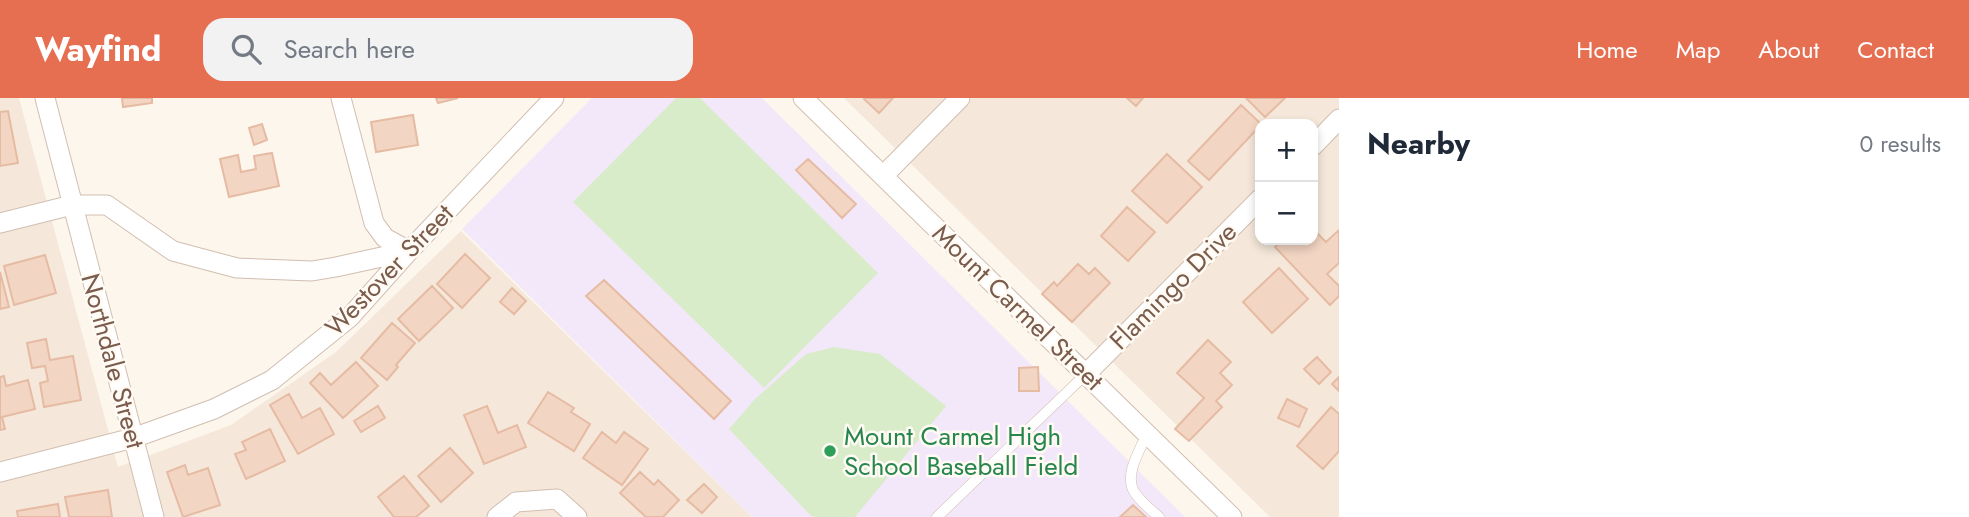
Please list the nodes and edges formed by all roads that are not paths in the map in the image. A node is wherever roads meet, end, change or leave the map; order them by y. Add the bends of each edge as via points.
1 (45, 98) edge
2 (341, 98) edge
3 (554, 98) edge
4 (803, 98) edge
5 (960, 98) edge
6 (1339, 120) edge
7 (1318, 141) edge
8 (884, 175) junction
9 (1255, 204) edge
10 (72, 205) junction
11 (0, 223) edge
12 (409, 251) junction
13 (1086, 374) junction
14 (1147, 434) junction
15 (133, 438) junction
16 (0, 472) edge
17 (154, 517) edge
18 (497, 517) edge
19 (577, 517) edge
20 (937, 517) edge
21 (1159, 517) edge
22 (1232, 517) edge

1 - 10 street, Northdale Street
2 - 12 street via 374,223 385,238
3 - 12 street, Westover Street
4 - 8 street, Mount Carmel Street
5 - 8 street
6 - 7 street
8 - 13 street, Mount Carmel Street
9 - 13 street, Flamingo Drive
10 - 11 street
10 - 12 street via 107,205 173,251 237,268 312,271
10 - 15 street, Northdale Street
12 - 15 street, Westover Street via 349,317 272,380 214,409
13 - 14 street, Mount Carmel Street
13 - 20 lane
14 - 21 lane via 1130,482
14 - 22 street, Mount Carmel Street
15 - 16 street, Westover Street
15 - 17 street, Northdale Street
18 - 19 street via 516,502 557,499

